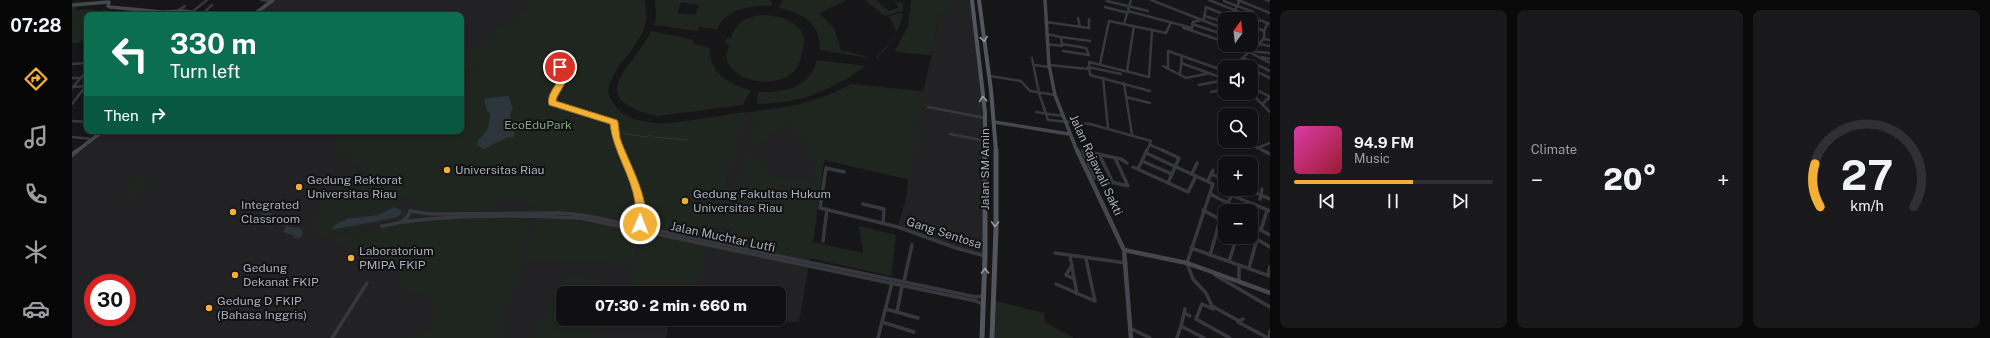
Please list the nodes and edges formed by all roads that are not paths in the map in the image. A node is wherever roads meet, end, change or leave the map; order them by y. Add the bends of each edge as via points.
1 (206, 0) edge
2 (261, 0) edge
3 (972, 0) edge
4 (978, 0) edge
5 (1045, 0) edge
6 (1131, 0) edge
7 (1151, 0) edge
8 (1209, 0) edge
9 (1239, 0) edge
10 (1266, 0) edge
11 (110, 1) edge
12 (272, 1) edge
13 (1107, 1) dead end
14 (1224, 1) edge
15 (1270, 1) edge
16 (72, 5) edge
17 (212, 5) dead end
18 (185, 6) dead end
19 (1129, 6) junction
20 (1237, 6) junction
21 (1105, 7) dead end
22 (139, 10) junction
23 (1148, 11) dead end
24 (1216, 11) joint
25 (1235, 11) junction
26 (137, 12) edge
27 (175, 12) junction
28 (192, 12) joint
29 (204, 12) edge
30 (257, 12) edge
31 (1128, 12) junction
32 (1253, 12) dead end
33 (1270, 13) edge
34 (1204, 16) junction
35 (1078, 18) dead end
36 (1089, 19) dead end
37 (1214, 19) junction
38 (1200, 20) junction
39 (1218, 20) edge
40 (1046, 22) junction
41 (1171, 22) junction
42 (1124, 24) junction
43 (1269, 24) edge
44 (1080, 26) junction
45 (1134, 26) junction
46 (1218, 26) edge
47 (1192, 27) junction
48 (1258, 28) edge
49 (1152, 30) junction
50 (1264, 31) junction
51 (1218, 33) edge
52 (1046, 34) junction
53 (1061, 37) junction
54 (1264, 38) junction
55 (1218, 39) edge
56 (1270, 40) edge
57 (1090, 41) dead end
58 (1047, 44) junction
59 (1062, 45) junction
60 (1270, 46) edge
61 (1063, 51) junction
62 (1249, 52) edge
63 (1251, 52) edge
64 (1258, 52) edge
65 (1270, 53) edge
66 (1064, 55) dead end
67 (1182, 56) junction
68 (1256, 56) junction
69 (1032, 58) dead end
70 (1243, 58) joint
71 (1270, 59) edge
72 (554, 60) dead end
73 (1181, 63) junction
74 (1270, 63) edge
75 (72, 64) edge
76 (84, 64) edge
77 (1100, 64) junction
78 (1034, 65) junction
79 (1049, 66) junction
80 (1163, 66) dead end
81 (1088, 68) junction
82 (1168, 69) junction
83 (1218, 70) edge
84 (1127, 71) junction
85 (1270, 71) edge
86 (1258, 72) edge
87 (1210, 73) junction
88 (84, 74) edge
89 (1121, 74) dead end
90 (1180, 74) junction
91 (1218, 76) edge
92 (981, 77) junction
93 (990, 77) junction
94 (1269, 77) edge
95 (72, 78) edge
96 (78, 78) dead end
97 (1103, 78) junction
98 (1218, 80) edge
99 (1124, 83) junction
100 (1199, 85) dead end
101 (84, 86) edge
102 (72, 88) edge
103 (84, 90) edge
104 (1218, 90) edge
105 (1150, 91) dead end
106 (1258, 91) edge
107 (1211, 92) dead end
108 (1039, 93) junction
109 (1055, 95) junction
110 (1126, 97) junction
111 (1258, 100) edge
112 (1150, 103) dead end
113 (72, 104) edge
114 (1262, 104) junction
115 (928, 107) dead end
116 (1036, 112) dead end
117 (1270, 112) edge
118 (1045, 114) junction
119 (1062, 116) junction
120 (985, 118) junction
121 (72, 121) edge
122 (1064, 121) junction
123 (84, 122) edge
124 (994, 122) junction
125 (1108, 128) junction
126 (99, 134) edge
127 (950, 134) dead end
128 (1069, 134) junction
129 (1132, 135) junction
130 (72, 137) edge
131 (92, 140) junction
132 (986, 141) junction
133 (1270, 143) edge
134 (1150, 146) junction
135 (1257, 148) edge
136 (1258, 148) edge
137 (1146, 153) junction
138 (1098, 154) junction
139 (1270, 154) edge
140 (72, 155) edge
141 (1116, 158) junction
142 (1142, 161) junction
143 (1127, 163) dead end
144 (1197, 163) dead end
145 (1086, 166) junction
146 (1176, 166) junction
147 (1133, 167) dead end
148 (1138, 169) junction
149 (1213, 170) dead end
150 (844, 172) dead end
151 (1172, 174) junction
152 (1192, 174) junction
153 (1211, 174) junction
154 (1196, 176) junction
155 (1218, 177) edge
156 (1208, 181) junction
157 (1113, 183) junction
158 (1168, 183) junction
159 (1262, 190) dead end
160 (1210, 194) junction
161 (1260, 197) joint
162 (1270, 199) edge
163 (1248, 202) joint
164 (1228, 203) joint
165 (863, 204) dead end
166 (827, 209) junction
167 (1204, 210) junction
168 (1269, 210) edge
169 (1218, 219) edge
170 (883, 223) junction
171 (639, 226) junction
172 (1218, 227) edge
173 (1258, 228) edge
174 (1261, 230) junction
175 (1270, 235) edge
176 (1258, 240) edge
177 (823, 241) dead end
178 (1235, 244) edge
179 (1255, 244) edge
180 (912, 245) dead end
181 (1270, 247) edge
182 (1191, 248) junction
183 (1124, 250) junction
184 (1055, 253) dead end
185 (1210, 255) junction
186 (985, 256) junction
187 (1070, 256) junction
188 (1086, 258) junction
189 (1229, 262) junction
190 (1126, 263) junction
191 (1187, 264) junction
192 (1072, 265) junction
193 (1239, 265) junction
194 (1270, 267) edge
195 (1248, 268) junction
196 (1209, 272) junction
197 (1269, 275) edge
198 (893, 279) junction
199 (1074, 279) junction
200 (904, 281) junction
201 (1239, 282) junction
202 (367, 283) dead end
203 (892, 284) junction
204 (1056, 284) dead end
205 (902, 286) junction
206 (1270, 293) edge
207 (1077, 294) junction
208 (985, 296) junction
209 (984, 305) junction
210 (1270, 307) edge
211 (886, 309) junction
212 (1185, 309) dead end
213 (898, 312) junction
214 (1184, 313) junction
215 (1190, 316) dead end
216 (918, 318) dead end
217 (1243, 319) dead end
218 (882, 322) junction
219 (1181, 326) junction
220 (1130, 328) junction
221 (1270, 331) edge
222 (914, 332) dead end
223 (332, 338) edge
224 (878, 338) edge
225 (982, 338) edge
226 (992, 338) edge
227 (1131, 338) edge
228 (1150, 338) edge
229 (1177, 338) edge
230 (1204, 338) edge
231 (1230, 338) edge
232 (1268, 338) edge

1 - 28 street
2 - 12 street
3 - 92 main road, Jalan SM Amin
4 -> 93 main road, Jalan SM Amin
5 - 40 main road, Jalan Rajawali Sakti
6 - 19 street
7 - 38 street
8 - 25 street
9 - 20 street
9 - 33 street
10 - 15 street
11 - 16 main road
11 - 22 main road via 110,7
12 - 30 main road
13 - 19 street
14 - 20 street
17 - 29 street
18 - 27 street
19 - 23 street
19 - 31 street
20 - 25 street
20 - 32 street
21 - 31 street
22 - 26 street
22 - 27 main road
24 - 34 street via 1206,7
24 - 37 street
25 - 43 street
27 - 28 main road
31 - 41 street
31 - 42 street
34 - 37 street
34 - 38 street via 1204,19
35 - 44 street
36 - 44 street via 1090,28
37 - 39 street
38 - 46 street
38 - 47 street via 1193,22
40 - 44 street
40 - 52 main road, Jalan Rajawali Sakti
41 - 47 street via 1184,28
41 - 49 street via 1167,33
42 - 45 street
42 - 77 street via 1109,21
43 - 50 street
45 - 49 street
45 - 84 street
47 - 51 street
47 - 55 street
48 - 50 street
49 - 84 street via 1149,77
50 - 54 street
52 - 53 street
52 - 58 main road, Jalan Rajawali Sakti
53 - 57 street
53 - 59 street
54 - 56 street
54 - 60 street via 1259,45
58 - 59 street
58 - 79 main road, Jalan Rajawali Sakti
59 - 61 street
59 - 61 street via 1086,48 1089,55
61 - 66 street
62 - 70 street
63 - 68 street
64 - 65 street
67 - 73 street
67 - 82 street via 1168,51
67 - 83 street
68 - 71 street
68 - 74 street
69 - 78 street
70 - 85 street
72 - 171 street via 564,76 552,97 552,103 614,122 616,137 640,201
73 - 87 street
73 - 90 street
75 - 76 street
77 - 81 street via 1089,62
77 - 84 street
78 - 79 street
78 - 108 street
79 - 81 street
79 - 109 main road, Jalan Rajawali Sakti
80 - 82 street
81 - 89 street
81 - 97 street via 1090,75
82 - 90 street
86 - 94 street
87 - 90 street via 1186,78
87 - 91 street
88 - 102 street
92 - 93 main road
120 -> 92 main road, Jalan SM Amin
93 - 108 street via 1021,81 1030,91
93 - 124 main road, Jalan SM Amin
95 - 96 street
97 - 99 street
97 - 125 street
98 - 100 street
99 - 105 street
99 - 110 street
101 - 102 street
103 - 113 street
104 - 107 street
106 - 114 street via 1270,97
108 - 109 street
108 - 118 street
109 - 119 main road, Jalan Rajawali Sakti
110 - 112 street
110 - 129 street
111 - 114 street
114 - 117 street
115 - 120 street
116 - 118 street
118 - 119 street
118 - 122 street via 1049,120
119 - 122 main road, Jalan Rajawali Sakti
120 - 132 main road, Jalan SM Amin
121 - 123 street
122 - 125 street
122 - 128 main road, Jalan Rajawali Sakti
124 - 128 main road
124 -> 226 main road, Jalan SM Amin via 996,183
125 - 129 street
126 - 131 main road
127 - 132 street
128 - 145 main road, Jalan Rajawali Sakti
129 - 134 street via 1152,141
130 - 131 street
131 - 140 main road
132 - 186 main road, Jalan SM Amin
133 - 136 street
134 - 137 street
134 - 146 street via 1179,158
135 - 139 street
137 - 142 street
137 - 146 street
138 - 141 street
138 - 145 street via 1082,151
138 - 157 street
141 - 143 street
141 - 157 street via 1129,185
142 - 148 street
142 - 151 street
144 - 152 street
145 - 157 street via 1094,178
145 - 183 main road, Jalan Rajawali Sakti
146 - 151 street
146 - 152 street
147 - 148 street
148 - 158 street
149 - 153 street
150 - 166 street via 826,168 820,208
151 - 158 street
152 - 154 street
153 - 155 street
153 - 156 street
154 - 156 street
154 - 158 street via 1189,192
156 - 160 street via 1213,186
159 - 161 street
160 - 164 street
160 - 167 street
161 - 162 street
163 - 164 street via 1232,193
163 - 168 street
165 - 170 street via 884,209
166 - 170 street, Gang Sentosa
166 - 177 street
167 - 169 street
167 - 182 street
168 - 174 street
170 - 186 street, Gang Sentosa
171 - 198 street, Jalan Muchtar Lutfi
171 - 203 street, Jalan Muchtar Lutfi via 572,214 432,214 410,211 406,220 382,226 432,218 573,217
172 - 185 street
173 - 174 street
174 - 175 street
176 - 181 street
178 - 189 street
179 - 195 street
180 - 200 street
182 - 185 street
182 - 191 street
183 - 190 main road, Jalan Rajawali Sakti
183 - 191 main road
184 - 187 street
185 - 189 street
208 -> 186 main road, Jalan SM Amin
187 - 188 street
187 - 192 street
188 - 190 street
188 - 207 street via 1095,301
189 - 193 street
190 - 220 main road, Jalan Rajawali Sakti
191 - 196 main road
191 - 217 street via 1193,279 1206,293 1212,306 1239,321
192 - 199 street
192 - 199 street via 1066,275
193 - 195 street
193 - 201 street
194 - 197 street
195 - 197 street
196 - 201 main road
196 - 210 street
198 - 200 street, Jalan Muchtar Lutfi
198 - 203 street
199 - 207 street
200 - 208 street, Jalan Muchtar Lutfi via 976,297
201 - 206 main road
202 - 223 street
203 - 205 street, Jalan Muchtar Lutfi
203 - 211 street
204 - 207 street
205 - 209 street, Jalan Muchtar Lutfi via 976,301
205 - 213 street
208 - 209 main road, Jalan SM Amin
209 - 225 main road, Jalan SM Amin
211 - 213 street
211 - 218 street
212 - 214 street
213 - 216 street
214 - 215 street
214 - 219 street
218 - 222 street
218 - 224 street
219 - 229 street
219 - 230 street
220 - 227 main road, Jalan Rajawali Sakti
220 - 228 street
221 - 232 street
231 - 232 street via 1196,319 1202,304

